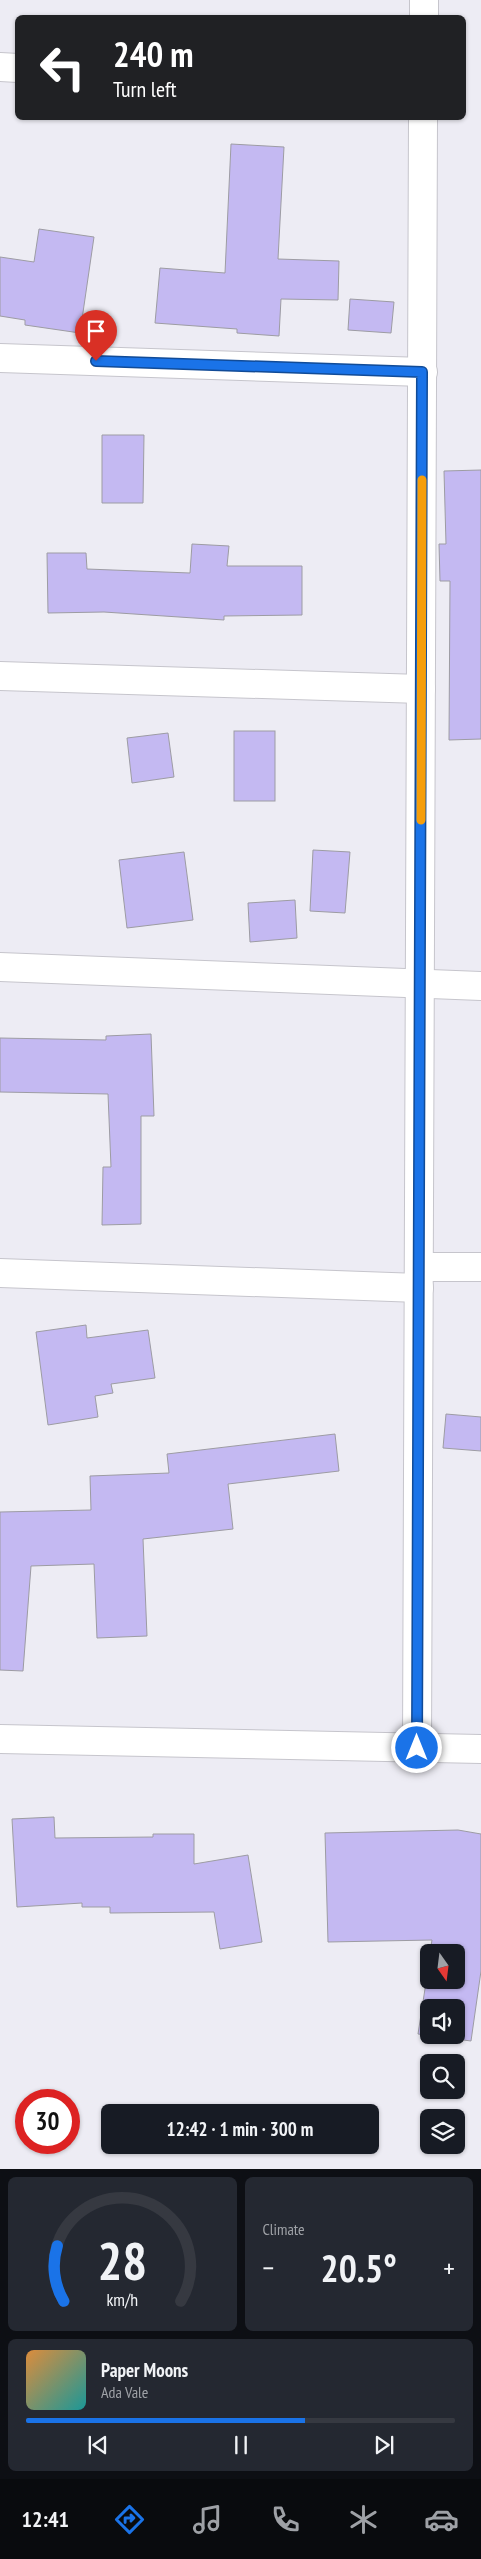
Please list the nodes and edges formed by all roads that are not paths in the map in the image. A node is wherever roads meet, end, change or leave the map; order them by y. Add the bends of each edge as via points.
1 (424, 0) edge
2 (424, 15) edge
3 (0, 68) edge
4 (15, 68) edge
5 (423, 120) edge
6 (0, 358) edge
7 (422, 372) junction
8 (0, 676) edge
9 (422, 689) junction
10 (0, 967) edge
11 (420, 984) junction
12 (481, 986) edge
13 (481, 1266) edge
14 (0, 1273) edge
15 (419, 1278) junction
16 (0, 1739) edge
17 (417, 1748) junction
18 (481, 1749) edge

1 - 2 street
3 - 4 street
5 - 7 street
6 - 7 street
7 - 9 street
8 - 9 street
9 - 11 street
10 - 11 street
11 - 12 street
11 - 15 street
13 - 15 street
14 - 15 street
15 - 17 street
16 - 17 street
17 - 18 street

